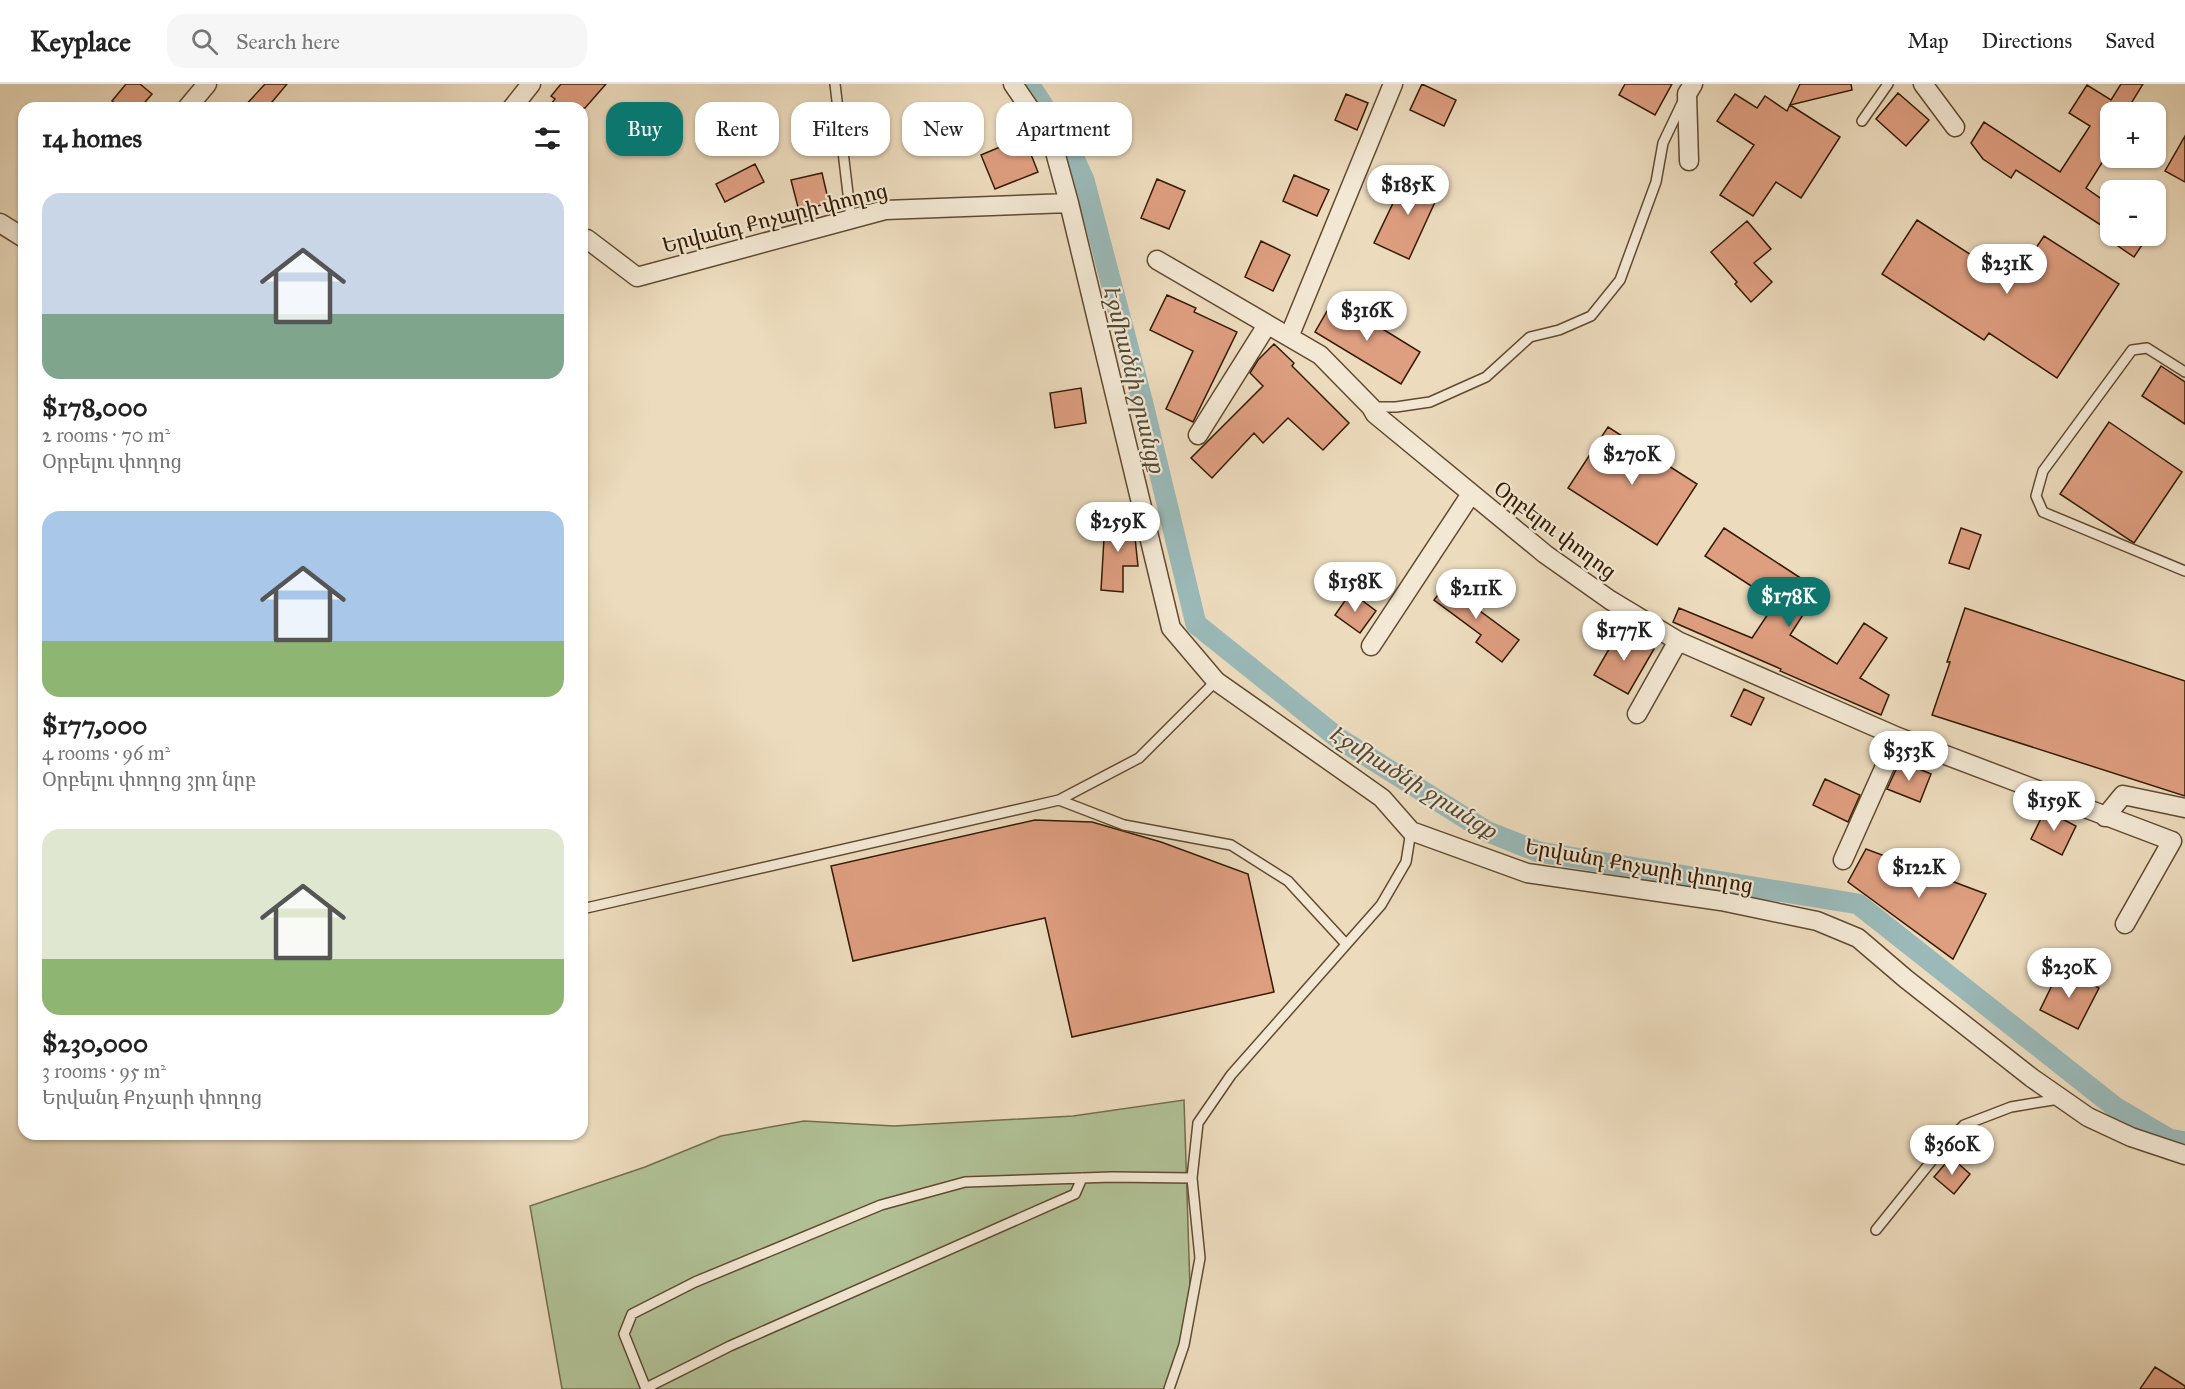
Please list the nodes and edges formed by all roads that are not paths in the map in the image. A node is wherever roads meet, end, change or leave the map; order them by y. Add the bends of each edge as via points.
1 (207, 84) edge
2 (531, 84) edge
3 (836, 84) edge
4 (1013, 84) edge
5 (1393, 84) edge
6 (1888, 84) edge
7 (1923, 84) edge
8 (1690, 89) edge
9 (192, 102) edge
10 (517, 102) edge
11 (1862, 121) dead end
12 (1955, 127) dead end
13 (1689, 161) dead end
14 (1069, 203) junction
15 (851, 219) junction
16 (0, 223) edge
17 (18, 234) edge
18 (588, 240) edge
19 (1157, 260) dead end
20 (1267, 326) junction
21 (1289, 337) junction
22 (2185, 372) edge
23 (1371, 407) junction
24 (1197, 435) dead end
25 (1471, 494) junction
26 (2185, 571) edge
27 (1678, 641) junction
28 (1371, 646) dead end
29 (1216, 681) junction
30 (1637, 714) dead end
31 (1898, 737) junction
32 (1059, 800) junction
33 (2185, 808) edge
34 (2105, 817) junction
35 (1412, 831) junction
36 (2178, 840) edge
37 (1843, 860) dead end
38 (588, 908) edge
39 (2125, 924) dead end
40 (1346, 944) junction
41 (2061, 1098) junction
42 (2185, 1155) edge
43 (1082, 1178) junction
44 (1192, 1178) junction
45 (1876, 1230) dead end
46 (646, 1389) edge
47 (1168, 1389) edge

1 - 9 street
2 - 10 street
3 - 15 lane
4 - 14 street, Երվանդ Քոչարի փողոց via 1052,141
5 - 21 street
6 - 11 lane
7 - 12 street
8 - 13 street
8 - 23 lane via 1663,143 1656,182 1620,280 1591,316 1530,337 1486,377 1430,402
14 - 15 street, Երվանդ Քոչարի փողոց via 885,210
14 - 29 street, Երվանդ Քոչարի փողոց via 1171,628
15 - 18 street, Երվանդ Քոչարի փողոց via 637,278
16 - 17 street
19 - 20 street, Օրբելու փողոց
20 - 21 street, Օրբելու փողոց
20 - 24 street
21 - 23 street, Օրբելու փողոց via 1320,355
22 - 26 lane via 2147,348 2132,350 2043,471 2036,496 2043,512
23 - 25 street, Օրբելու փողոց
25 - 27 street, Օրբելու փողոց via 1545,554
25 - 28 street
27 - 30 street
27 - 31 street, Օրբելու փողոց
29 - 32 lane via 1139,758
29 - 35 street, Երվանդ Քոչարի փողոց via 1382,798
31 - 34 street, Օրբելու փողոց
31 - 37 street
32 - 38 lane
32 - 40 lane via 1124,825 1231,845 1288,881
33 - 34 street via 2123,795
34 - 36 street, Օրբելու փողոց
35 - 40 lane via 1406,862 1381,906
35 - 41 street, Երվանդ Քոչարի փողոց via 1527,873 1721,901 1817,921 1858,938 1906,980
36 - 39 street
40 - 44 lane via 1231,1075 1198,1123
41 - 42 street, Երվանդ Քոչարի փողոց via 2088,1117
41 - 45 lane via 2011,1107 1964,1125
43 - 44 lane
43 - 46 lane via 1075,1194 730,1346
43 - 46 lane via 965,1182 881,1205 696,1282 632,1314 624,1334
44 - 47 lane via 1200,1258 1184,1345

